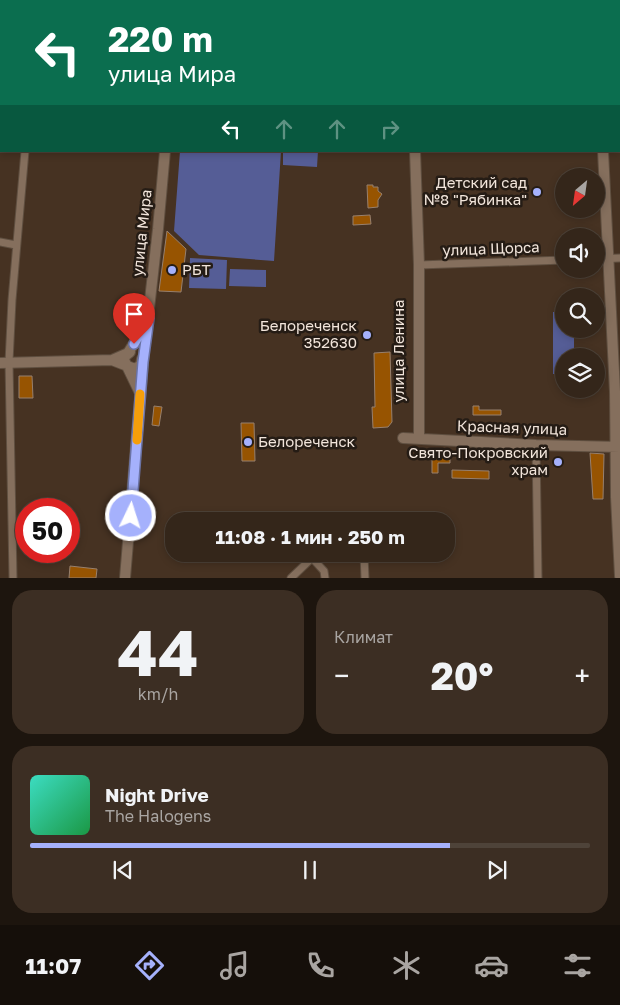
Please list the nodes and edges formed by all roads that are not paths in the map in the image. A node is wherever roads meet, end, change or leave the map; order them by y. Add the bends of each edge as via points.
1 (25, 152) edge
2 (165, 152) edge
3 (415, 152) edge
4 (603, 152) edge
5 (0, 242) edge
6 (16, 245) junction
7 (605, 258) edge
8 (609, 258) junction
9 (620, 258) edge
10 (555, 260) edge
11 (419, 265) junction
12 (149, 318) junction
13 (128, 353) junction
14 (112, 360) junction
15 (4, 362) edge
16 (143, 362) junction
17 (128, 368) junction
18 (140, 392) junction
19 (412, 438) joint
20 (536, 445) junction
21 (618, 447) edge
22 (364, 562) edge
23 (620, 576) edge
24 (13, 578) edge
25 (125, 578) edge
26 (291, 578) edge
27 (325, 578) edge
28 (365, 578) edge
29 (538, 578) edge

1 - 6 street
2 - 12 street, улица Мира
3 - 11 street, улица Ленина
4 - 8 street
5 - 6 street
6 - 15 street
7 - 8 street
8 - 9 street
8 - 21 street
10 - 11 street, улица Щорса
11 - 19 street, улица Ленина
12 - 13 street, улица Мира
12 - 16 street, улица Мира
13 - 14 street
13 - 16 street via 137,352
13 - 17 street via 124,360
14 - 15 street
14 - 17 street
15 - 24 street
16 - 17 street via 139,368
16 - 18 street, улица Мира
17 - 18 street
18 - 25 street, улица Мира
19 - 20 street, Красная улица
20 - 21 street, Красная улица
20 - 29 street
21 - 23 street via 616,497
22 - 28 street
26 - 27 street via 312,558 324,571

